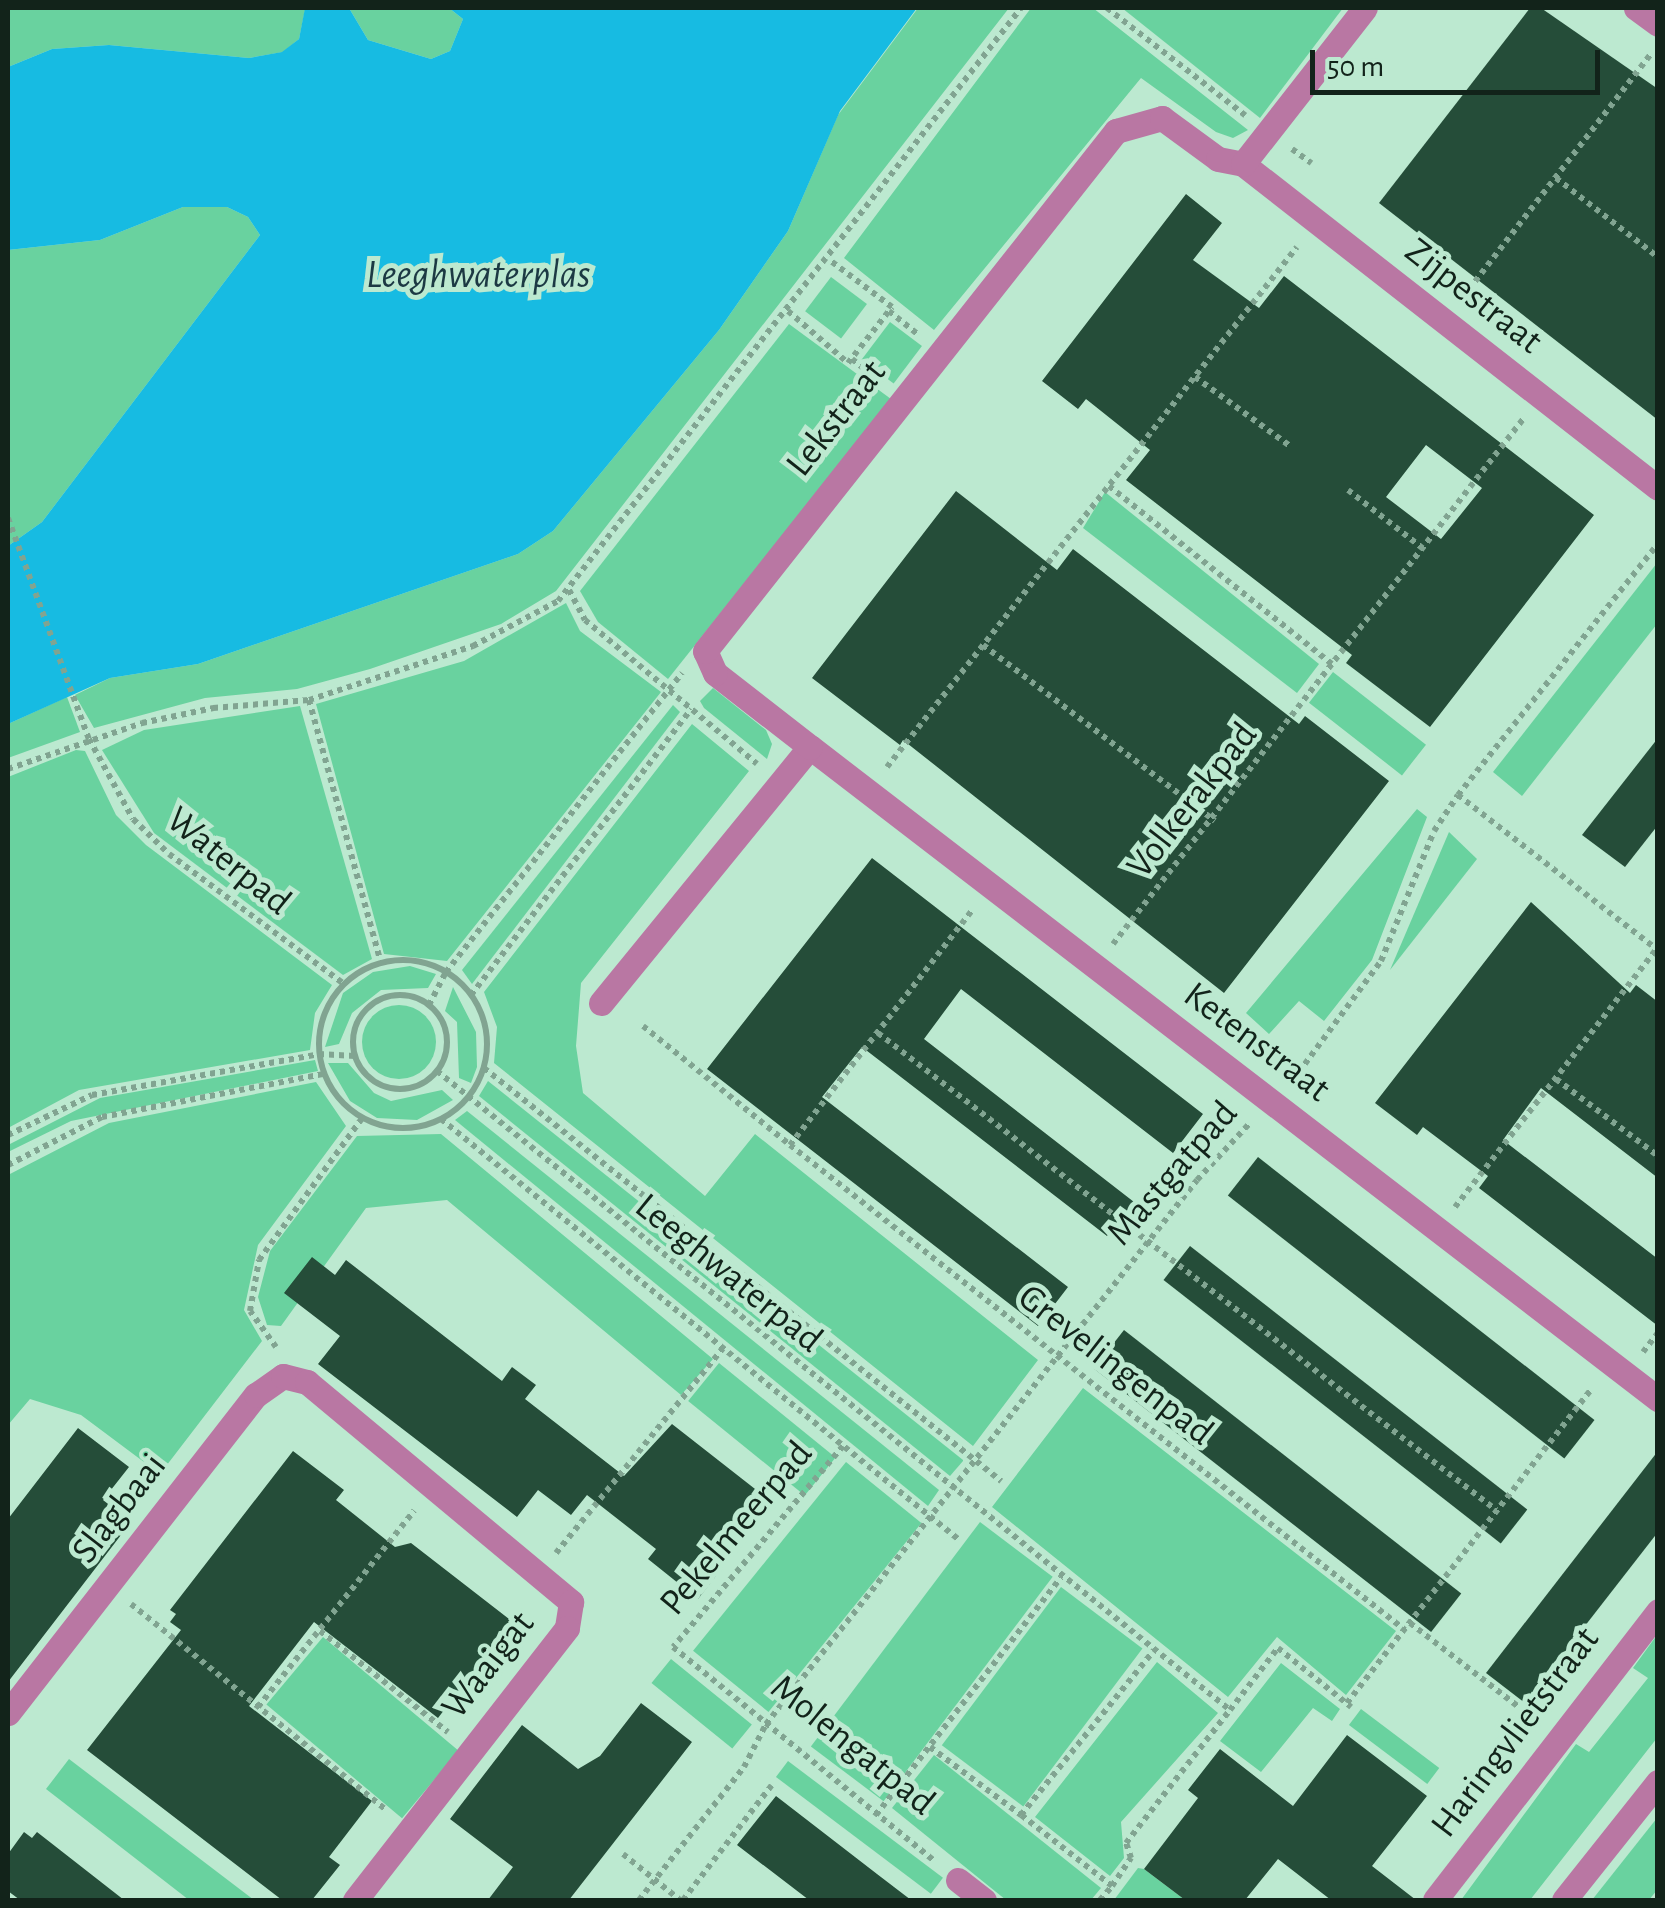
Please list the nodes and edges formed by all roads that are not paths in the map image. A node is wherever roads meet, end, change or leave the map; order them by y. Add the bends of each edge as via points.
1 (1364, 8) edge
2 (1636, 8) edge
3 (1658, 24) edge
4 (1243, 164) junction
5 (1658, 488) edge
6 (810, 747) junction
7 (602, 1003) dead end
8 (295, 1379) joint
9 (1658, 1398) edge
10 (1658, 1611) edge
11 (8, 1714) edge
12 (1658, 1782) edge
13 (958, 1880) road end
14 (355, 1900) edge
15 (984, 1900) edge
16 (1436, 1900) edge
17 (1564, 1900) edge

1 - 4 street
2 - 3 street
4 - 5 street, Zijpestraat
4 - 6 street, Lekstraat via 1218,159 1162,118 1116,131 705,650 715,673
6 - 7 street
6 - 9 street, Ketenstraat
8 - 11 street, Slagbaai via 256,1395
8 - 14 street, Waaigat via 571,1602 567,1628
10 - 16 street, Haringvlietstraat
12 - 17 street
13 - 15 street

